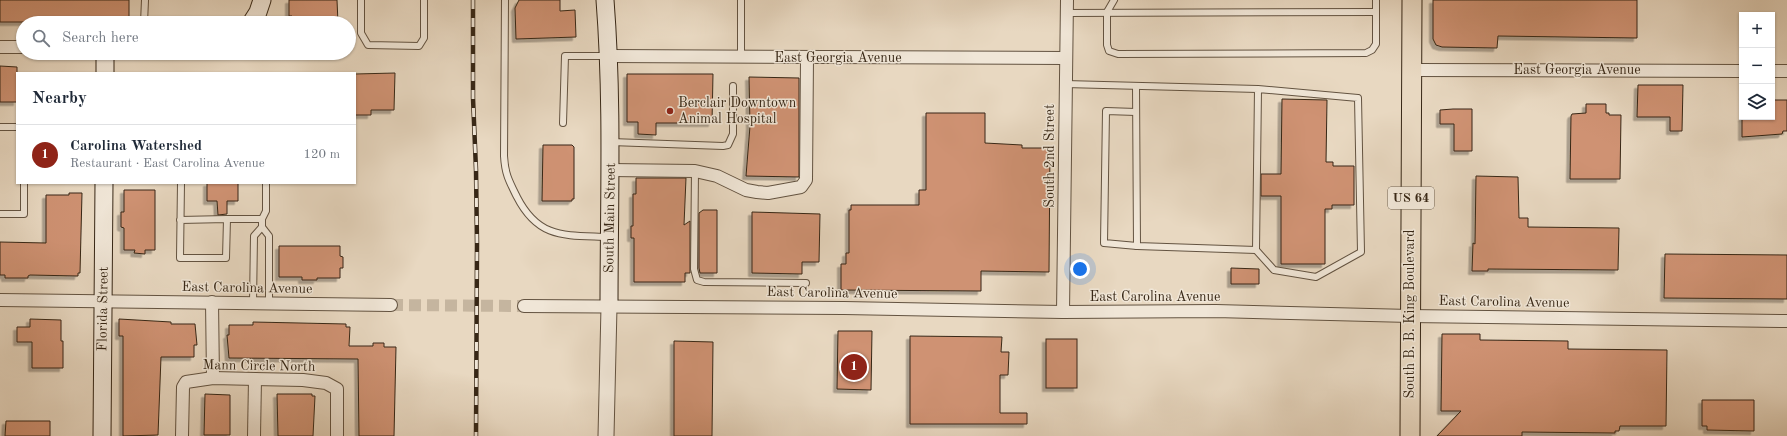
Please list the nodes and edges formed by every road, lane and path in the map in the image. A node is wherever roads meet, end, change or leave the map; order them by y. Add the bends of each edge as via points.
1 (145, 0) edge
2 (361, 0) edge
3 (424, 0) edge
4 (505, 0) edge
5 (605, 0) edge
6 (741, 0) edge
7 (1067, 0) edge
8 (1114, 0) edge
9 (1376, 0) edge
10 (1412, 0) edge
11 (1107, 12) junction
12 (1376, 12) junction
13 (1066, 13) junction
14 (144, 16) edge
15 (0, 47) edge
16 (16, 48) edge
17 (610, 56) junction
18 (741, 58) junction
19 (807, 58) junction
20 (1066, 58) junction
21 (105, 60) edge
22 (1413, 70) junction
23 (1739, 71) edge
24 (1775, 71) edge
25 (1787, 71) edge
26 (105, 72) edge
27 (1065, 84) junction
28 (733, 86) dead end
29 (1136, 86) junction
30 (1258, 89) junction
31 (1136, 112) junction
32 (563, 122) dead end
33 (0, 127) edge
34 (16, 128) edge
35 (611, 142) junction
36 (610, 170) junction
37 (695, 171) junction
38 (24, 184) edge
39 (104, 184) edge
40 (181, 184) edge
41 (266, 184) edge
42 (0, 214) edge
43 (262, 219) junction
44 (180, 220) junction
45 (226, 220) junction
46 (262, 227) junction
47 (609, 237) junction
48 (1137, 246) junction
49 (1256, 250) junction
50 (806, 283) dead end
51 (0, 300) edge
52 (103, 300) junction
53 (212, 302) junction
54 (253, 303) junction
55 (268, 303) junction
56 (391, 305) tunnel mouth
57 (524, 306) tunnel mouth
58 (609, 307) junction
59 (1063, 312) junction
60 (1410, 316) junction
61 (1787, 321) edge
62 (212, 378) junction
63 (255, 379) junction
64 (102, 436) edge
65 (182, 436) edge
66 (254, 436) edge
67 (337, 436) edge
68 (606, 436) edge
69 (1410, 436) edge

1 - 14 lane
2 - 3 lane via 361,33 368,45 419,46 424,38
4 - 47 lane via 505,173 530,218 541,227 560,234
5 - 17 main road, South Main Street
6 - 18 lane
7 - 13 street, South 2nd Street
8 - 11 lane
9 - 12 lane
10 - 22 main road, South B. B. King Boulevard / US 64
11 - 12 lane
11 - 12 lane via 1107,45 1109,51 1118,54 1366,53 1376,44
11 - 13 lane
13 - 20 street, South 2nd Street
15 - 16 street
17 - 18 street, East Georgia Avenue
17 - 32 lane via 565,56
17 - 35 main road, South Main Street
18 - 19 street, East Georgia Avenue
19 - 20 street, East Georgia Avenue
19 - 37 street via 806,180 801,187 768,193 757,192 746,190 717,176
20 - 27 street, South 2nd Street
21 - 26 main road
22 - 23 street, East Georgia Avenue
22 - 60 main road, South B. B. King Boulevard / US 64
24 - 25 street
27 - 29 lane
27 - 59 street, South 2nd Street
28 - 35 lane via 734,134 728,145
29 - 30 lane
29 - 31 lane
30 - 49 lane
30 - 49 lane via 1358,98 1361,252 1316,278 1274,270
31 - 48 lane
31 - 48 lane via 1106,111 1104,243
33 - 34 lane
35 - 36 main road, South Main Street
36 - 37 street
36 - 47 main road, South Main Street
37 - 50 lane via 694,269 697,280
38 - 42 lane via 24,214
39 - 52 main road, Florida Street
40 - 44 lane
41 - 43 lane via 266,211
43 - 45 lane
43 - 46 lane
44 - 45 lane
44 - 45 lane via 180,258 226,258
46 - 54 lane via 254,236
46 - 55 lane via 269,236
47 - 58 main road, South Main Street
48 - 49 lane
51 - 52 street, East Carolina Avenue
52 - 53 street, East Carolina Avenue
52 - 64 main road, Florida Street
53 - 54 street, East Carolina Avenue
53 - 62 street
54 - 55 street, East Carolina Avenue
55 - 56 street, East Carolina Avenue
57 - 58 street, East Carolina Avenue
58 - 59 street, East Carolina Avenue
58 - 68 street, South Main Street
59 - 60 street, East Carolina Avenue via 1216,311
60 - 61 street, East Carolina Avenue
60 - 69 main road, South B. B. King Boulevard / US 64
62 - 63 street, Mann Circle North
62 - 65 street, Mann Circle North via 186,382 182,387
63 - 66 street
63 - 67 street, Mann Circle North via 303,380 326,383 337,389

